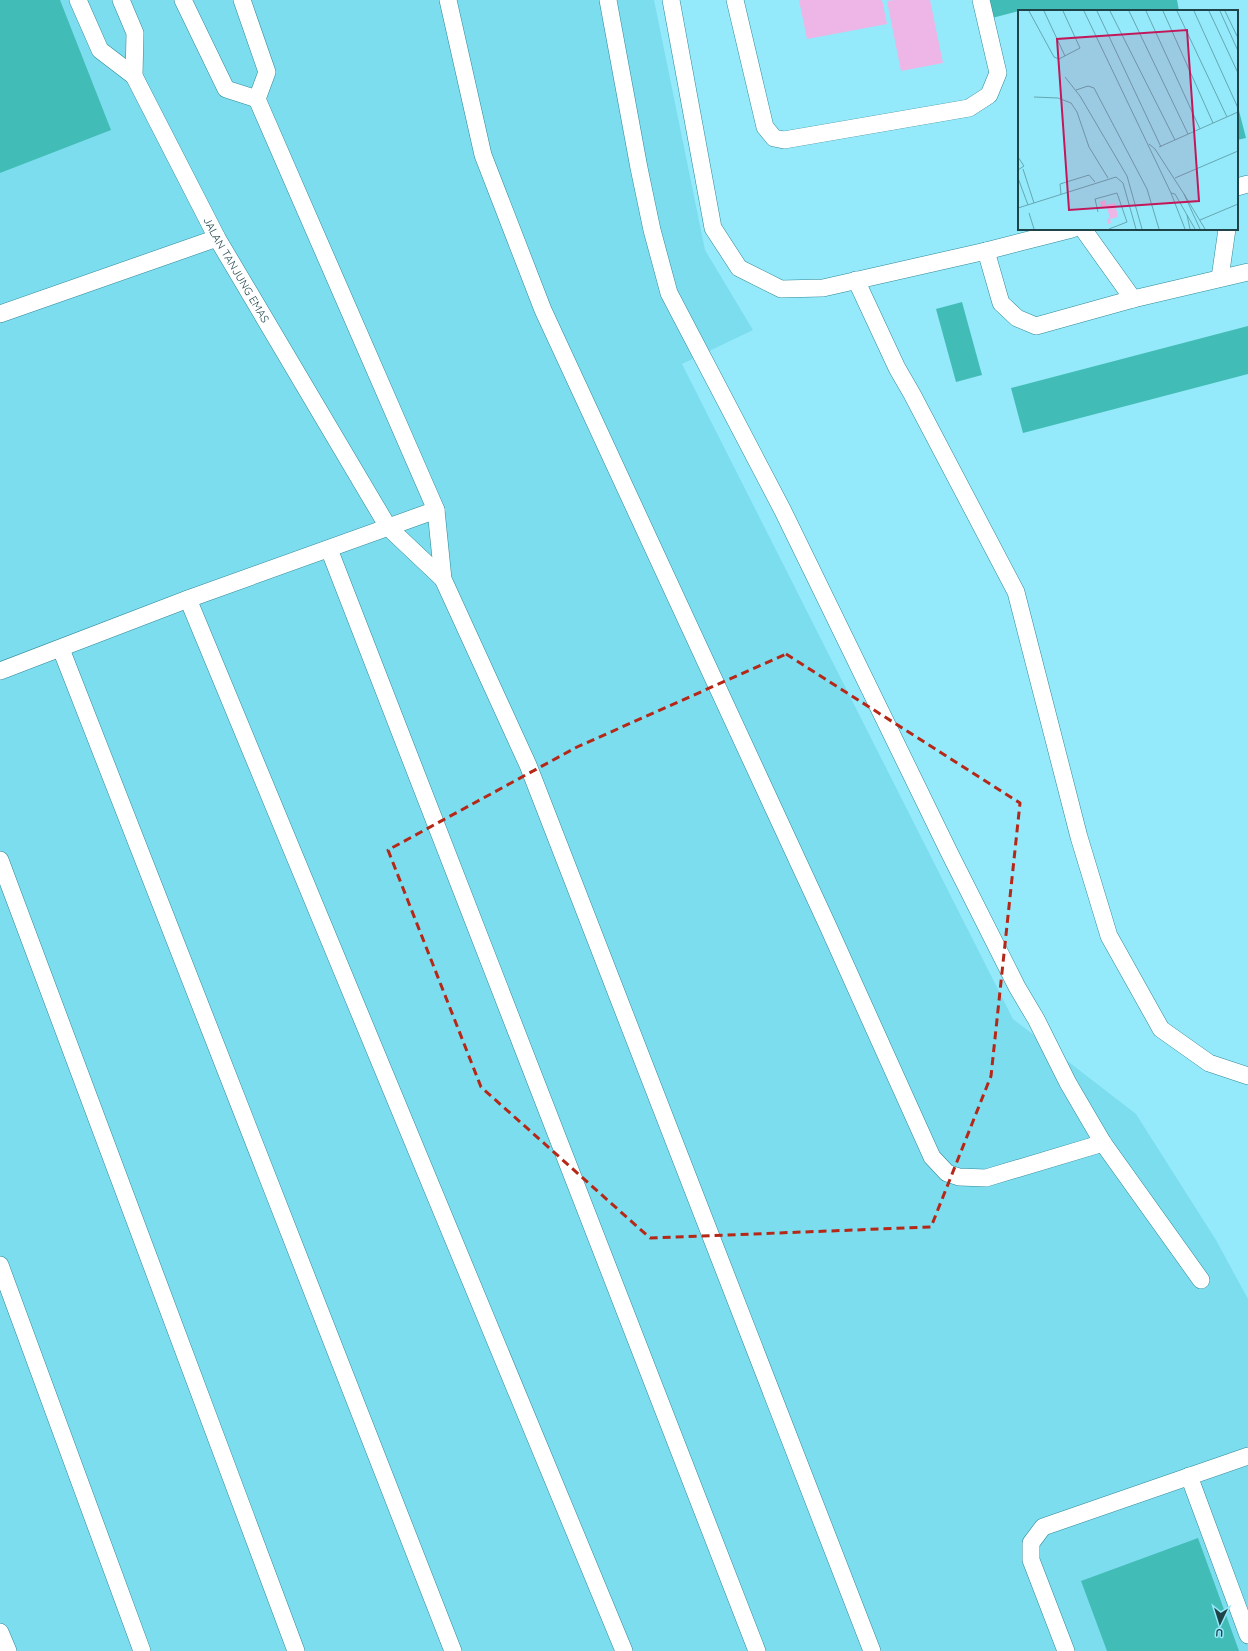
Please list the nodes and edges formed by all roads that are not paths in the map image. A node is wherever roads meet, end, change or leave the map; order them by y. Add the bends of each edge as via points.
1 (78, 0) edge
2 (121, 0) edge
3 (183, 0) edge
4 (242, 0) edge
5 (448, 0) edge
6 (608, 0) edge
7 (671, 0) edge
8 (734, 0) edge
9 (981, 0) edge
10 (134, 76) junction
11 (257, 99) junction
12 (1248, 184) edge
13 (1238, 187) edge
14 (1068, 230) edge
15 (1084, 230) edge
16 (1227, 230) edge
17 (217, 238) junction
18 (986, 251) junction
19 (1248, 272) edge
20 (1220, 278) junction
21 (856, 280) junction
22 (1133, 298) junction
23 (0, 314) edge
24 (436, 510) junction
25 (388, 527) junction
26 (329, 549) junction
27 (443, 579) junction
28 (188, 599) junction
29 (61, 649) junction
30 (0, 671) edge
31 (0, 860) edge
32 (1248, 1076) edge
33 (1103, 1144) junction
34 (0, 1265) edge
35 (1201, 1280) dead end
36 (1248, 1456) edge
37 (1189, 1476) junction
38 (0, 1632) edge
39 (1248, 1635) edge
40 (8, 1651) edge
41 (142, 1651) edge
42 (296, 1651) edge
43 (453, 1651) edge
44 (624, 1651) edge
45 (757, 1651) edge
46 (872, 1651) edge
47 (1066, 1651) edge

1 - 10 lane via 100,50
2 - 10 lane, JALAN TANJUNG EMAS via 135,33
3 - 11 lane via 226,89
4 - 11 lane via 267,72
5 - 33 lane via 483,155 543,310 932,1157 947,1173 960,1177 986,1178
6 - 33 lane via 640,176 669,293 784,511 1017,987
7 - 21 lane via 714,228 739,268 781,289 823,288
8 - 9 lane via 765,127 774,138 784,140 969,108 989,95 998,73
10 - 17 lane, JALAN TANJUNG EMAS
11 - 24 lane
12 - 13 lane
14 - 18 lane
15 - 22 lane
16 - 20 lane
17 - 23 lane
17 - 25 lane, JALAN TANJUNG EMAS
18 - 21 lane
18 - 22 lane via 1001,303 1017,318 1036,326
19 - 20 lane
20 - 22 lane
21 - 32 lane via 897,368 1016,592 1079,837 1109,936 1161,1029 1209,1063
24 - 25 lane
24 - 27 lane
25 - 26 lane
25 - 27 lane, JALAN TANJUNG EMAS
26 - 28 lane
26 - 45 lane
27 - 46 lane via 528,765
28 - 29 lane
28 - 44 lane
29 - 30 lane
29 - 43 lane
31 - 42 lane
33 - 35 lane
34 - 41 lane
36 - 37 lane
37 - 39 lane
37 - 47 lane via 1044,1528 1031,1542 1031,1560
38 - 40 lane

